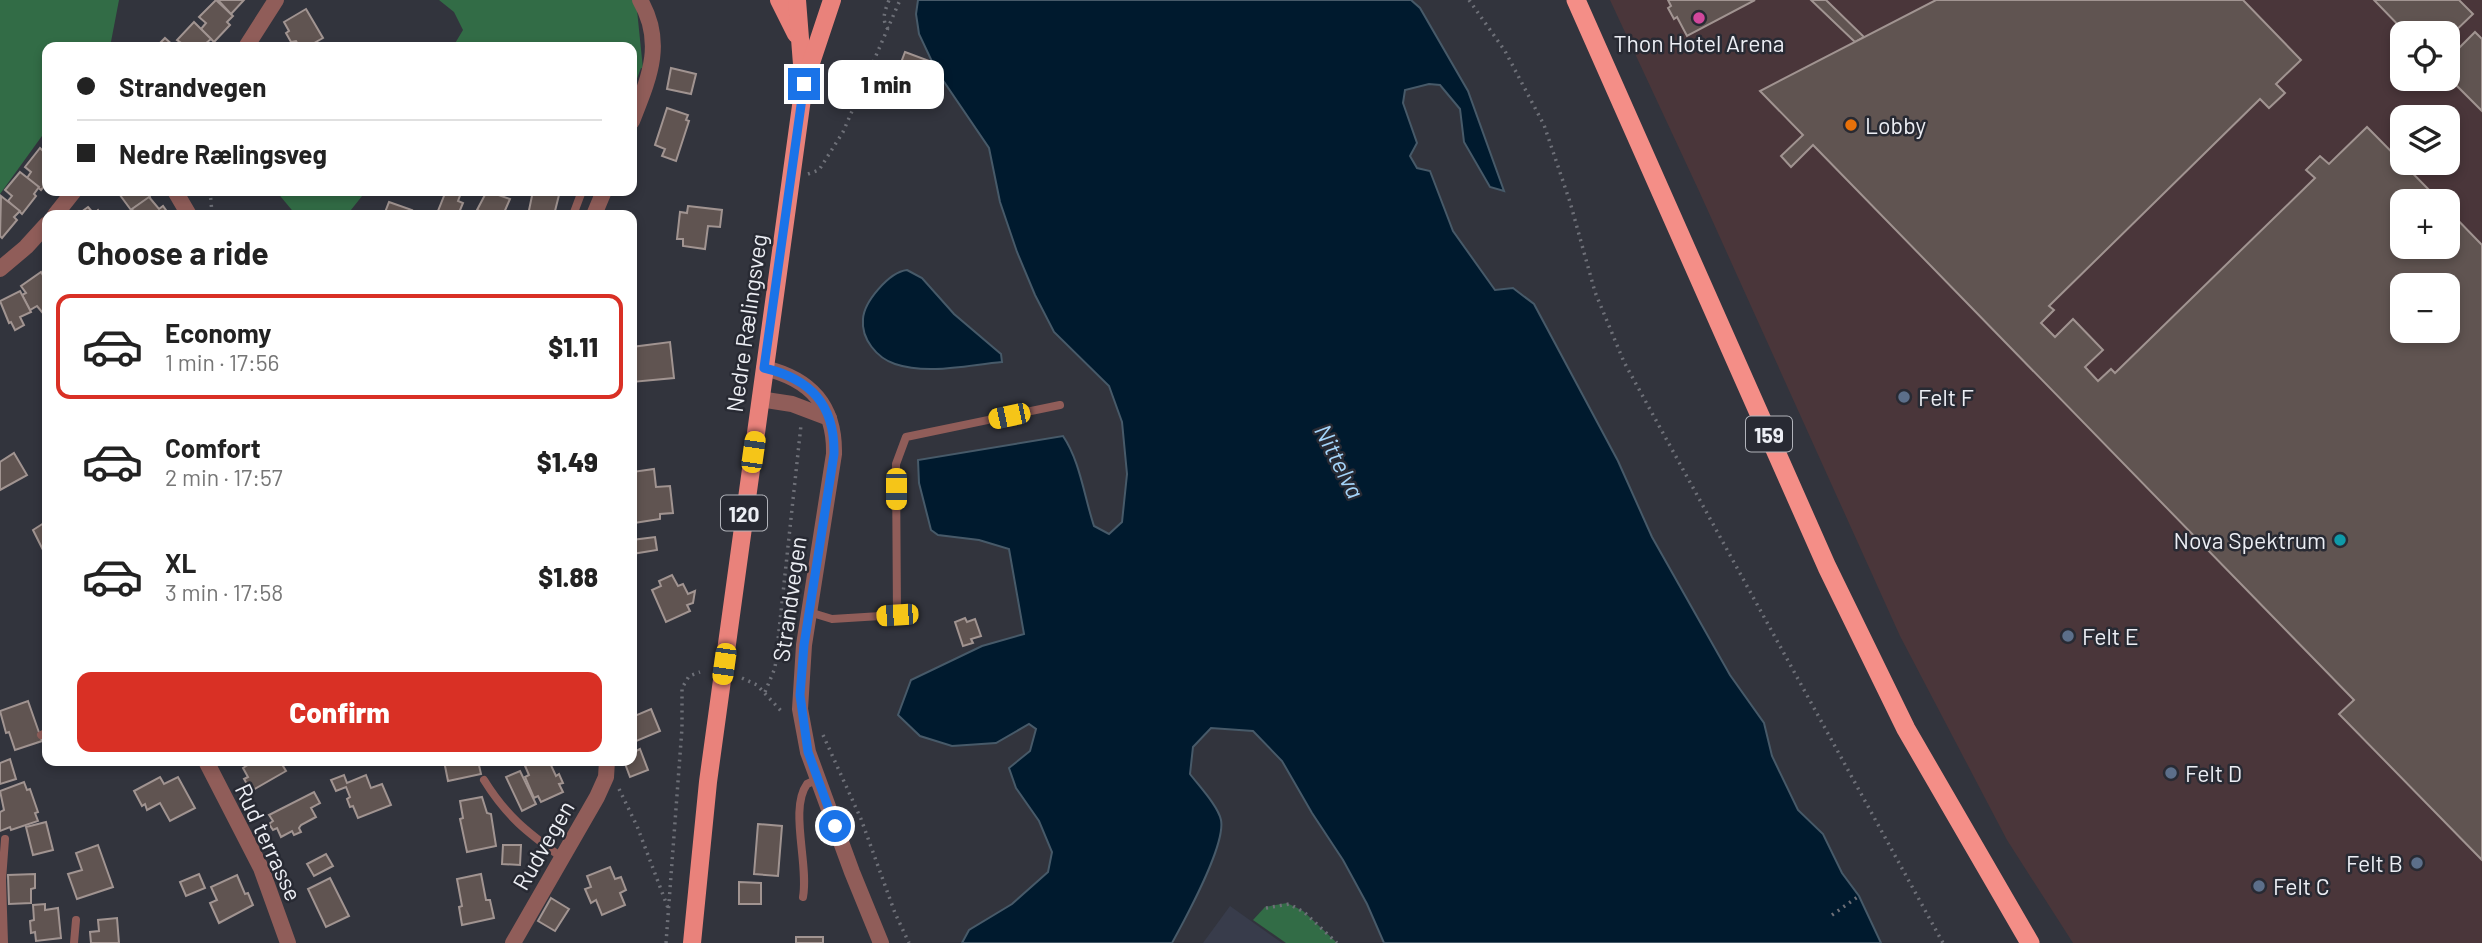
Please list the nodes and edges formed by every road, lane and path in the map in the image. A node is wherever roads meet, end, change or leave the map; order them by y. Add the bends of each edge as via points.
1 (276, 0) edge
2 (640, 0) edge
3 (779, 0) edge
4 (797, 0) edge
5 (832, 0) edge
6 (890, 0) edge
7 (900, 0) edge
8 (1469, 0) edge
9 (1576, 0) edge
10 (888, 29) junction
11 (249, 42) edge
12 (801, 43) junction
13 (804, 84) junction
14 (637, 108) edge
15 (792, 174) junction
16 (70, 196) edge
17 (59, 210) edge
18 (42, 234) edge
19 (0, 269) edge
20 (764, 368) junction
21 (760, 400) junction
22 (1060, 405) dead end
23 (802, 415) dead end
24 (829, 418) junction
25 (809, 612) junction
26 (699, 672) dead end
27 (740, 677) dead end
28 (765, 692) junction
29 (802, 722) junction
30 (209, 766) edge
31 (607, 766) edge
32 (608, 766) edge
33 (818, 779) junction
34 (484, 780) dead end
35 (1951, 807) junction
36 (5, 839) dead end
37 (561, 857) junction
38 (1859, 896) dead end
39 (803, 897) dead end
40 (1266, 908) dead end
41 (669, 912) junction
42 (1832, 915) dead end
43 (76, 920) dead end
44 (4, 943) edge
45 (74, 943) edge
46 (288, 943) edge
47 (513, 943) edge
48 (666, 943) edge
49 (692, 943) edge
50 (881, 943) edge
51 (909, 943) edge
52 (1337, 943) edge
53 (1943, 943) edge
54 (2030, 943) edge
55 (2045, 943) edge

1 - 11 street
2 - 14 street via 654,42 648,80
3 - 12 main road
4 - 12 main road, Nedre Rælingsveg / 120
5 - 13 main road, Nedre Rælingsveg / 120
6 - 10 path via 884,15
7 - 10 path
8 - 53 path via 1505,51 1544,125 1595,292 1624,362
9 - 35 highway, 159 via 1827,567 1906,729
10 - 15 path via 826,161 812,174
12 - 13 main road, Nedre Rælingsveg / 120
13 - 15 main road, Nedre Rælingsveg / 120
15 - 20 main road, Nedre Rælingsveg / 120
16 - 17 street
18 - 19 street
20 - 21 main road, Nedre Rælingsveg / 120
20 - 24 street, Strandvegen via 783,372 804,385 818,396
21 - 24 street via 792,404
21 - 49 main road, Nedre Rælingsveg / 120 via 708,782
22 - 25 lane via 905,438 896,464 897,615 832,619
23 - 28 path via 775,668
24 - 25 street, Strandvegen via 834,454
25 - 29 street, Strandvegen via 800,678
26 - 41 path via 689,676 682,688
27 - 28 path
28 - 29 path via 783,713
29 - 33 street, Strandvegen
29 - 51 path via 827,740
30 - 46 street, Rud terrasse via 261,869
31 - 37 street, Rudvegen via 597,797
32 - 41 path via 637,826
33 - 39 lane via 807,784 799,800 806,881
33 - 50 street, Strandvegen
34 - 37 lane via 519,826
35 - 54 highway, 159
35 - 55 highway via 2002,874
36 - 44 lane
37 - 47 street, Rudvegen
38 - 42 path
40 - 52 path via 1289,904
41 - 48 path
43 - 45 lane

